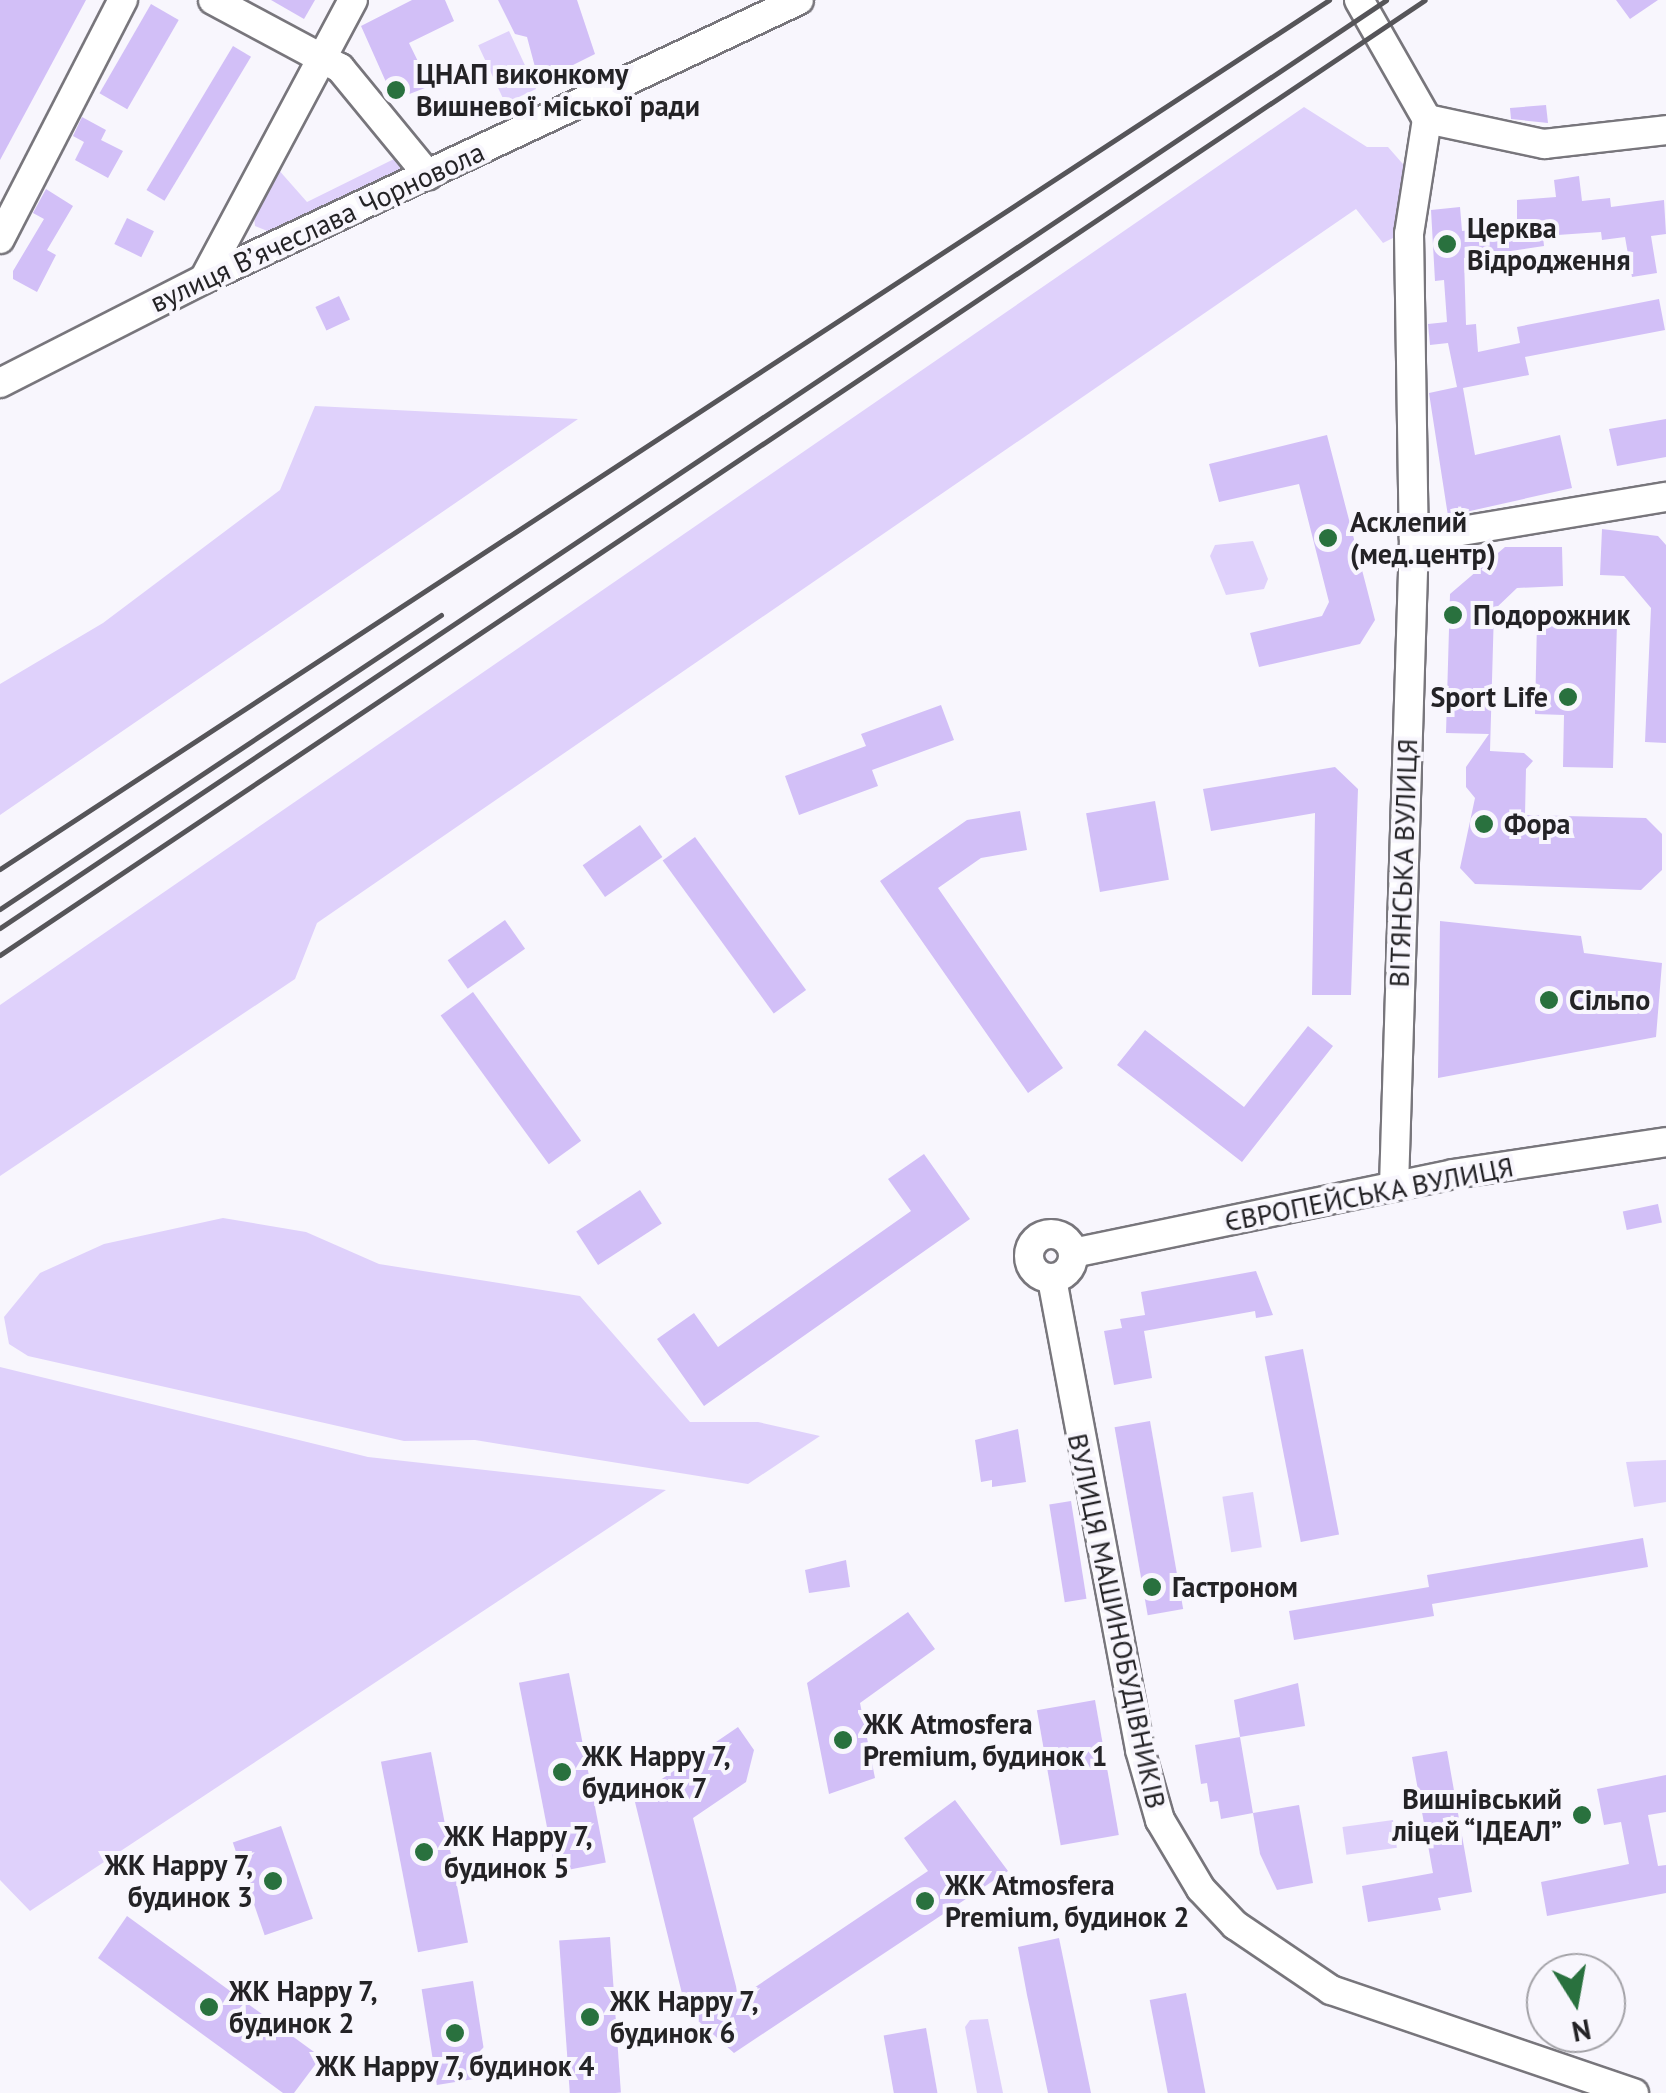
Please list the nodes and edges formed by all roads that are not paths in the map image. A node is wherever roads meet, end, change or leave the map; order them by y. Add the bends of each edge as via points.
1 (123, 0) edge
2 (213, 0) edge
3 (353, 0) edge
4 (799, 0) edge
5 (1359, 0) edge
6 (322, 58) junction
7 (1427, 120) junction
8 (1666, 130) edge
9 (428, 175) junction
10 (0, 239) edge
11 (204, 280) junction
12 (0, 382) edge
13 (1666, 497) edge
14 (1414, 540) junction
15 (1666, 1142) edge
16 (1394, 1187) junction
17 (1073, 1253) junction
18 (1052, 1279) junction
19 (1634, 2093) edge

1 - 10 street
2 - 6 street
3 - 6 street
4 - 9 street, вулиця Вʼячеслава Чорновола
5 - 7 street
6 - 9 street via 340,68
6 - 11 street
7 - 8 street via 1544,144
7 - 14 street, ВІТЯНСЬКА ВУЛИЦЯ via 1409,234
9 - 11 street, вулиця Вʼячеслава Чорновола
11 - 12 street, вулиця Вʼячеслава Чорновола
13 - 14 street
14 - 16 street, ВІТЯНСЬКА ВУЛИЦЯ
15 - 16 street, ЄВРОПЕЙСЬКА ВУЛИЦЯ
16 - 17 street, ЄВРОПЕЙСЬКА ВУЛИЦЯ
17 - 18 street via 1070,1268
17 - 18 street, ЄВРОПЕЙСЬКА ВУЛИЦЯ via 1053,1234 1033,1242 1032,1270
18 - 19 street, ВУЛИЦЯ МАШИНОБУДІВНИКІВ via 1140,1750 1160,1820 1201,1889 1236,1925 1331,1990

